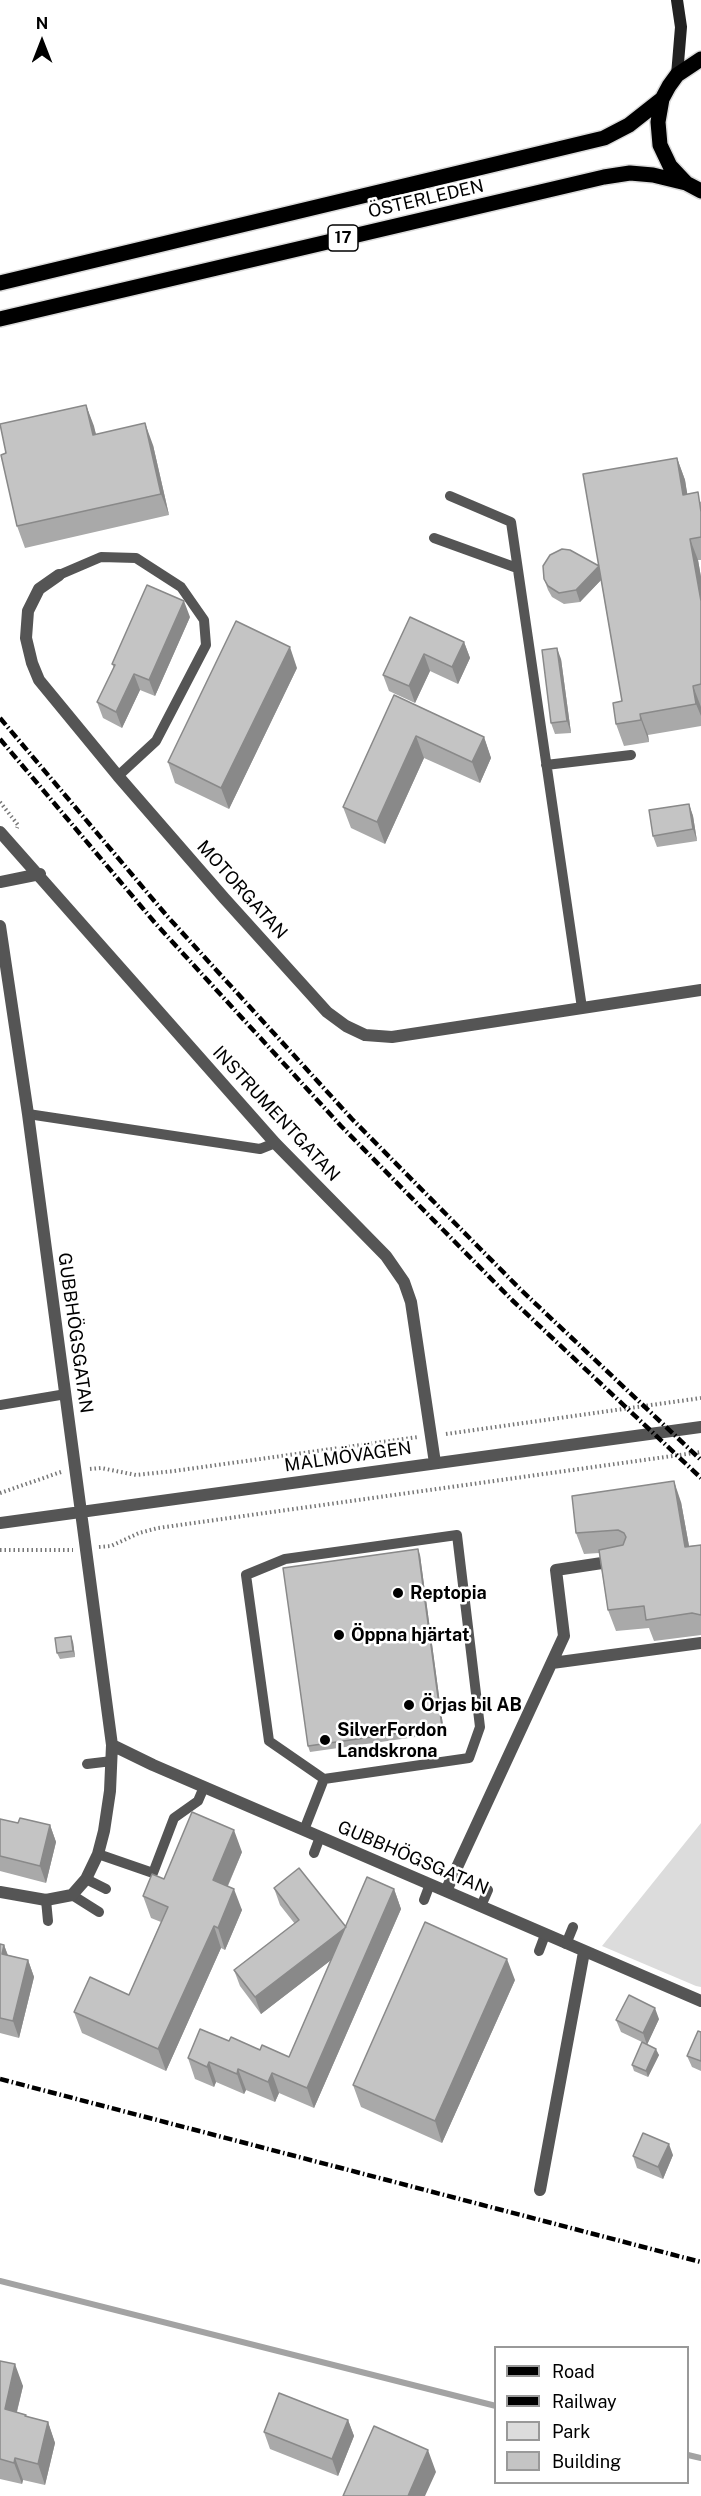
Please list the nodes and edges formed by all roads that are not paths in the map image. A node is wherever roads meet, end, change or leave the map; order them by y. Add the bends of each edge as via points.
1 (677, 0) edge
2 (701, 59) edge
3 (677, 75) junction
4 (662, 99) junction
5 (687, 183) junction
6 (701, 191) edge
7 (0, 282) edge
8 (0, 319) edge
9 (450, 496) dead end
10 (434, 538) dead end
11 (517, 568) junction
12 (59, 575) joint
13 (631, 755) dead end
14 (546, 765) junction
15 (118, 776) junction
16 (0, 832) edge
17 (40, 874) junction
18 (0, 882) edge
19 (0, 926) edge
20 (701, 990) edge
21 (582, 1008) junction
22 (28, 1114) junction
23 (275, 1143) junction
24 (66, 1394) junction
25 (0, 1405) edge
26 (701, 1427) edge
27 (435, 1463) junction
28 (82, 1512) junction
29 (0, 1523) edge
30 (626, 1560) edge
31 (701, 1643) edge
32 (552, 1663) junction
33 (112, 1745) junction
34 (112, 1761) junction
35 (87, 1764) dead end
36 (324, 1779) junction
37 (204, 1787) junction
38 (304, 1830) junction
39 (320, 1837) junction
40 (314, 1853) dead end
41 (98, 1854) junction
42 (86, 1879) junction
43 (430, 1884) junction
44 (106, 1889) dead end
45 (488, 1890) dead end
46 (446, 1891) junction
47 (0, 1892) edge
48 (72, 1894) junction
49 (46, 1900) junction
50 (423, 1900) dead end
51 (481, 1906) junction
52 (99, 1912) dead end
53 (48, 1921) dead end
54 (573, 1927) dead end
55 (545, 1935) junction
56 (566, 1944) junction
57 (539, 1951) dead end
58 (584, 1952) junction
59 (701, 2001) edge
60 (540, 2190) dead end

1 - 3 street via 681,27
2 - 3 main road, 17
3 - 4 main road, 17
4 - 5 main road, 17 via 660,145 670,166
4 - 7 main road, ÖSTERLEDEN / 17 via 604,138
5 - 6 main road, 17
5 - 8 main road, ÖSTERLEDEN / 17 via 630,173 603,177
9 - 11 lane via 511,522
10 - 11 lane
11 - 14 lane
12 - 15 street, MOTORGATAN via 39,589 28,611 26,638 32,663 39,680
12 - 15 lane via 101,557 136,558 181,587 204,620 206,645 156,741
13 - 14 lane
14 - 21 lane
15 - 21 street, MOTORGATAN via 327,1012 346,1026 365,1035 392,1036
16 - 17 street, INSTRUMENTGATAN
17 - 18 street
17 - 23 street, INSTRUMENTGATAN
19 - 22 street, GUBBHÖGSGATAN
20 - 21 street, MOTORGATAN
22 - 23 lane via 260,1149
22 - 24 street, GUBBHÖGSGATAN
23 - 27 street, INSTRUMENTGATAN via 386,1256 404,1282 411,1302
24 - 25 lane
24 - 28 street, GUBBHÖGSGATAN
26 - 27 street, MALMÖVÄGEN
27 - 28 street, MALMÖVÄGEN
28 - 29 street, MALMÖVÄGEN
28 - 33 street, GUBBHÖGSGATAN
30 - 32 street via 556,1570 564,1636
31 - 32 street
32 - 46 street
33 - 34 street, GUBBHÖGSGATAN
33 - 37 street, GUBBHÖGSGATAN
34 - 35 lane
34 - 41 street, GUBBHÖGSGATAN
36 - 36 lane via 269,1741 246,1575 285,1559 457,1535 480,1727 470,1758
36 - 38 lane
37 - 38 street, GUBBHÖGSGATAN
37 - 41 lane via 198,1801 174,1818 153,1873
38 - 39 street, GUBBHÖGSGATAN
39 - 40 lane
39 - 43 street, GUBBHÖGSGATAN
41 - 42 street, GUBBHÖGSGATAN
42 - 44 lane
42 - 48 street, GUBBHÖGSGATAN
43 - 46 street, GUBBHÖGSGATAN
43 - 50 lane
45 - 51 lane
46 - 51 street, GUBBHÖGSGATAN
47 - 49 street
48 - 49 street
48 - 52 lane
49 - 53 lane
51 - 55 street, GUBBHÖGSGATAN
54 - 56 lane
55 - 56 street, GUBBHÖGSGATAN
55 - 57 lane
56 - 58 street, GUBBHÖGSGATAN
58 - 59 street, GUBBHÖGSGATAN
58 - 60 street

